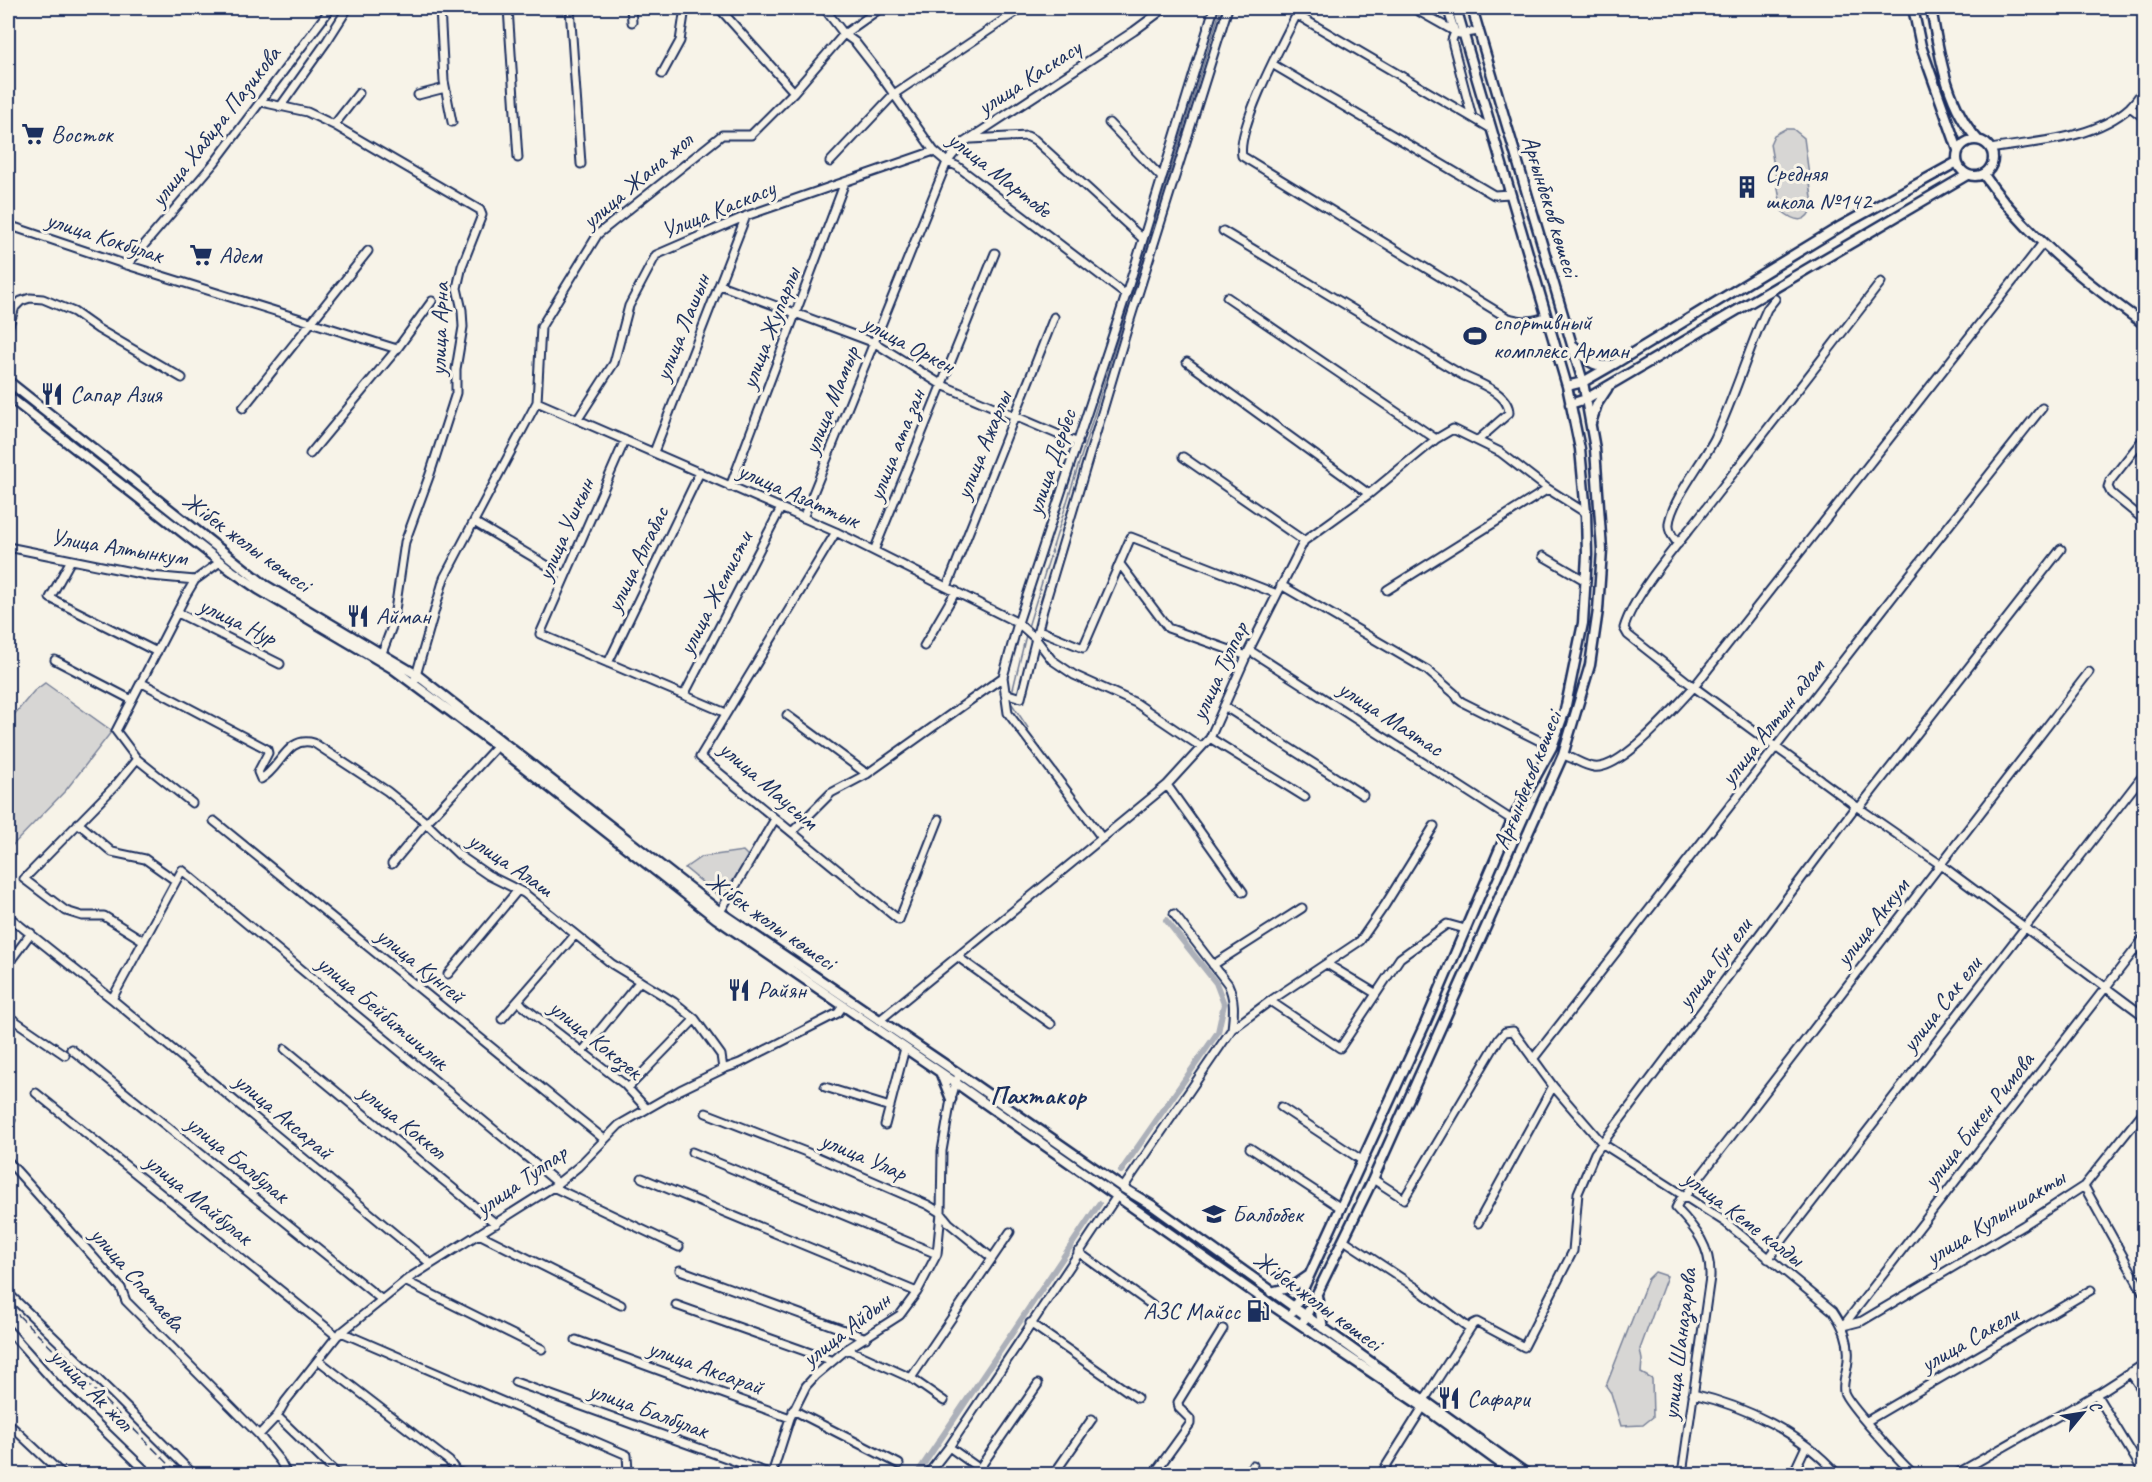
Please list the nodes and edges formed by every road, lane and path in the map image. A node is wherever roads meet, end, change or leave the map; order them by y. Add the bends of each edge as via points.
1 (331, 8) edge
2 (348, 8) edge
3 (440, 8) edge
4 (508, 8) edge
5 (570, 8) edge
6 (631, 8) edge
7 (686, 8) edge
8 (719, 8) edge
9 (824, 8) edge
10 (881, 8) edge
11 (1022, 8) edge
12 (1165, 8) edge
13 (1214, 8) edge
14 (1228, 8) edge
15 (1413, 8) edge
16 (1447, 8) edge
17 (1456, 8) edge
18 (1472, 8) edge
19 (1913, 8) edge
20 (1931, 8) edge
21 (1299, 11) edge
22 (632, 22) dead end
23 (1479, 31) junction
24 (1459, 33) junction
25 (844, 34) junction
26 (1272, 64) junction
27 (662, 74) dead end
28 (446, 88) junction
29 (2144, 89) edge
30 (794, 92) junction
31 (359, 93) dead end
32 (894, 94) junction
33 (418, 95) dead end
34 (261, 102) junction
35 (280, 107) junction
36 (2130, 107) junction
37 (1472, 117) junction
38 (2145, 118) edge
39 (452, 122) dead end
40 (1109, 123) dead end
41 (334, 125) junction
42 (1490, 128) junction
43 (970, 139) junction
44 (1978, 140) junction
45 (1991, 148) junction
46 (1958, 150) junction
47 (934, 151) junction
48 (518, 158) dead end
49 (830, 162) dead end
50 (947, 162) junction
51 (1957, 162) junction
52 (581, 164) dead end
53 (1967, 175) junction
54 (1984, 175) junction
55 (1162, 178) junction
56 (845, 182) junction
57 (1510, 194) junction
58 (746, 216) junction
59 (8, 225) edge
60 (1223, 231) dead end
61 (1143, 239) junction
62 (2043, 243) junction
63 (368, 251) dead end
64 (995, 253) dead end
65 (128, 265) junction
66 (1881, 282) dead end
67 (720, 285) junction
68 (1126, 296) junction
69 (1227, 297) dead end
70 (1775, 299) dead end
71 (432, 301) dead end
72 (797, 314) junction
73 (1054, 316) dead end
74 (1547, 316) junction
75 (310, 321) junction
76 (2145, 324) edge
77 (8, 328) edge
78 (875, 343) junction
79 (1572, 345) junction
80 (397, 349) junction
81 (1187, 362) dead end
82 (1616, 363) junction
83 (182, 378) dead end
84 (8, 381) edge
85 (1616, 381) junction
86 (1583, 382) junction
87 (942, 385) junction
88 (1567, 386) junction
89 (8, 396) edge
90 (1586, 399) junction
91 (537, 402) junction
92 (1570, 404) junction
93 (243, 408) dead end
94 (2042, 408) dead end
95 (578, 418) junction
96 (1015, 418) junction
97 (1590, 424) junction
98 (2145, 438) edge
99 (1436, 439) junction
100 (625, 440) junction
101 (1478, 440) junction
102 (1078, 443) junction
103 (654, 452) junction
104 (310, 454) dead end
105 (1183, 457) dead end
106 (700, 472) junction
107 (730, 487) junction
108 (1548, 489) junction
109 (1369, 494) junction
110 (781, 508) junction
111 (1586, 513) junction
112 (803, 518) junction
113 (2145, 520) edge
114 (474, 522) junction
115 (836, 532) junction
116 (1304, 541) junction
117 (1678, 544) junction
118 (8, 547) edge
119 (2061, 549) dead end
120 (874, 551) junction
121 (1543, 556) dead end
122 (71, 560) junction
123 (220, 562) junction
124 (1120, 564) junction
125 (565, 576) junction
126 (195, 580) junction
127 (1586, 581) junction
128 (1281, 585) junction
129 (947, 587) junction
130 (1387, 590) dead end
131 (956, 591) junction
132 (1276, 594) junction
133 (178, 613) junction
134 (1017, 623) junction
135 (1039, 630) junction
136 (1036, 639) junction
137 (924, 646) dead end
138 (157, 652) junction
139 (382, 653) junction
140 (1248, 653) junction
141 (55, 660) dead end
142 (608, 663) junction
143 (280, 664) dead end
144 (2089, 672) dead end
145 (417, 675) junction
146 (1003, 678) junction
147 (142, 683) junction
148 (413, 684) junction
149 (1694, 687) junction
150 (1005, 693) junction
151 (684, 695) junction
152 (132, 700) junction
153 (1224, 706) junction
154 (726, 713) junction
155 (787, 714) dead end
156 (1210, 738) junction
157 (497, 746) junction
158 (1201, 747) junction
159 (1552, 747) junction
160 (1777, 748) junction
161 (1563, 755) junction
162 (137, 759) junction
163 (867, 774) junction
164 (2145, 774) edge
165 (1167, 785) junction
166 (1363, 795) dead end
167 (1305, 797) dead end
168 (192, 803) dead end
169 (1858, 807) junction
170 (775, 819) junction
171 (939, 819) dead end
172 (1512, 820) junction
173 (214, 821) dead end
174 (78, 823) junction
175 (426, 823) junction
176 (1434, 826) dead end
177 (792, 832) junction
178 (1102, 838) junction
179 (393, 864) dead end
180 (1941, 865) junction
181 (176, 881) junction
182 (518, 890) junction
183 (1243, 892) dead end
184 (1302, 908) dead end
185 (720, 912) junction
186 (1174, 914) dead end
187 (8, 916) edge
188 (2026, 927) junction
189 (1465, 929) junction
190 (31, 933) junction
191 (575, 935) junction
192 (2145, 938) edge
193 (144, 941) junction
194 (958, 957) junction
195 (8, 964) edge
196 (1328, 964) junction
197 (1214, 965) junction
198 (448, 974) dead end
199 (640, 981) junction
200 (2105, 987) junction
201 (1376, 993) junction
202 (112, 999) junction
203 (519, 1000) junction
204 (1270, 1001) junction
205 (843, 1006) junction
206 (8, 1016) edge
207 (2145, 1016) edge
208 (695, 1018) junction
209 (502, 1019) dead end
210 (880, 1020) junction
211 (1051, 1024) dead end
212 (1425, 1024) junction
213 (1232, 1029) junction
214 (1438, 1031) junction
215 (71, 1048) dead end
216 (905, 1048) junction
217 (285, 1049) dead end
218 (582, 1052) junction
219 (65, 1055) dead end
220 (1533, 1059) junction
221 (723, 1069) junction
222 (939, 1071) junction
223 (957, 1078) junction
224 (1553, 1086) junction
225 (825, 1087) dead end
226 (628, 1088) junction
227 (36, 1093) dead end
228 (951, 1099) junction
229 (890, 1107) junction
230 (1281, 1107) dead end
231 (648, 1109) junction
232 (2145, 1111) edge
233 (706, 1113) dead end
234 (885, 1125) dead end
235 (604, 1139) junction
236 (1603, 1144) junction
237 (1250, 1148) dead end
238 (692, 1152) dead end
239 (8, 1161) edge
240 (1363, 1161) junction
241 (642, 1178) dead end
242 (1372, 1179) junction
243 (555, 1185) junction
244 (2084, 1186) junction
245 (1123, 1188) junction
246 (1117, 1196) junction
247 (1685, 1196) junction
248 (1341, 1208) junction
249 (941, 1213) junction
250 (1478, 1223) dead end
251 (495, 1224) junction
252 (1010, 1232) dead end
253 (479, 1234) junction
254 (1344, 1240) junction
255 (679, 1247) dead end
256 (1078, 1252) junction
257 (937, 1254) junction
258 (992, 1258) junction
259 (1768, 1258) junction
260 (431, 1264) junction
261 (680, 1270) dead end
262 (1310, 1274) junction
263 (405, 1281) junction
264 (2091, 1290) dead end
265 (917, 1292) junction
266 (1271, 1292) junction
267 (8, 1293) edge
268 (2145, 1294) edge
269 (1317, 1295) junction
270 (382, 1300) junction
271 (621, 1305) dead end
272 (676, 1305) dead end
273 (1295, 1308) junction
274 (1160, 1311) dead end
275 (1307, 1317) junction
276 (1290, 1318) junction
277 (1030, 1323) junction
278 (1302, 1326) junction
279 (1843, 1326) junction
280 (1323, 1328) junction
281 (1469, 1328) junction
282 (1223, 1329) dead end
283 (8, 1330) edge
284 (339, 1334) junction
285 (866, 1338) junction
286 (576, 1340) dead end
287 (542, 1349) dead end
288 (847, 1349) junction
289 (318, 1360) junction
290 (833, 1361) junction
291 (2145, 1364) edge
292 (2130, 1372) junction
293 (911, 1378) junction
294 (515, 1382) dead end
295 (1038, 1384) dead end
296 (2145, 1393) edge
297 (1693, 1394) junction
298 (2096, 1394) junction
299 (1137, 1398) dead end
300 (944, 1401) dead end
301 (1424, 1404) junction
302 (793, 1410) junction
303 (277, 1416) junction
304 (790, 1418) junction
305 (1092, 1419) dead end
306 (1867, 1421) junction
307 (8, 1424) edge
308 (259, 1436) junction
309 (1806, 1446) junction
310 (949, 1447) junction
311 (899, 1464) dead end
312 (1253, 1465) dead end
313 (979, 1469) junction
314 (627, 1473) edge
315 (2145, 1473) edge
316 (62, 1474) edge
317 (149, 1474) edge
318 (193, 1474) edge
319 (287, 1474) edge
320 (337, 1474) edge
321 (464, 1474) edge
322 (637, 1474) edge
323 (771, 1474) edge
324 (928, 1474) edge
325 (987, 1474) edge
326 (1054, 1474) edge
327 (1154, 1474) edge
328 (1247, 1474) edge
329 (1380, 1474) edge
330 (1515, 1474) edge
331 (1527, 1474) edge
332 (1682, 1474) edge
333 (1793, 1474) edge
334 (1837, 1474) edge
335 (1914, 1474) edge
336 (1956, 1474) edge

1 - 34 street, улица Хабира Пазикова
2 - 35 street
3 - 28 street
4 - 48 street
5 - 52 street
6 - 22 street
7 - 27 street via 680,41
8 - 30 street
9 - 25 street, улица Мартобе
10 - 25 street, улица Жана жол
11 - 32 street
12 - 43 street, улица Каскасу
13 - 55 street, улица Дербес
14 - 135 street, улица Дербес via 1129,323
15 - 24 street
16 - 24 street
17 - 24 main road, Арғынбеков көшесі
18 - 23 main road, Арғынбеков көшесі
19 - 46 main road via 1921,46
20 - 44 main road via 1954,100 1968,130
21 - 26 street
21 - 37 street
23 - 24 street
23 - 79 main road, Арғынбеков көшесі
24 - 37 street via 1452,40
24 - 42 main road, Арғынбеков көшесі
25 - 30 street, улица Жана жол
25 - 32 street, улица Мартобе via 855,42
26 - 57 street via 1494,195
26 - 74 street via 1245,127 1241,149 1247,161 1506,317 1523,323
28 - 33 street
28 - 39 street
29 - 36 street
30 - 91 street, улица Жана жол via 751,135 722,135 598,234 541,327
31 - 41 street
32 - 47 street, улица Мартобе
32 - 49 street
34 - 35 street, улица Арна
34 - 65 street, улица Хабира Пазикова
35 - 41 street, улица Арна via 307,112
36 - 38 street
36 - 45 street via 2096,128 2061,138
37 - 42 street
40 - 55 street
41 - 139 street, улица Арна via 480,210 482,215 457,288 463,327 456,393 405,542 393,624
42 - 57 main road, Арғынбеков көшесі
43 - 50 street, улица Каскасу
43 - 61 street via 1028,136 1035,140
44 - 45 main road
44 - 46 main road via 1966,142
45 - 54 main road via 1994,158
46 - 51 main road
47 - 50 street, улица Мартобе
47 - 56 street, Улица Каскасу
50 - 68 street, улица Мартобе
50 - 78 street, улица Мамыр
51 - 53 main road
51 - 82 main road via 1841,226
53 - 54 main road
53 - 85 main road
54 - 62 main road
55 - 61 street, улица Дербес
56 - 58 street, Улица Каскасу
56 - 72 street, улица Жупарлы
57 - 74 main road, Арғынбеков көшесі
58 - 67 street, улица Лашын
58 - 95 street, Улица Каскасу via 656,255 629,306 614,363
59 - 65 street, улица Кокбулак
60 - 101 street via 1497,393 1509,413
61 - 68 street, улица Дербес
62 - 76 main road
62 - 149 street
63 - 75 street
64 - 87 street, улица ата зан
65 - 75 street, улица Кокбулак
66 - 117 street
67 - 72 street, улица Оркен
67 - 103 street, улица Лашын
68 - 102 street, улица Дербес
69 - 99 street
70 - 117 street via 1759,327 1714,441 1673,512 1669,524
71 - 80 street
72 - 78 street, улица Оркен
72 - 107 street, улица Жупарлы
73 - 96 street, улица Ажарлы
74 - 88 main road, Арғынбеков көшесі
75 - 80 street, улица Кокбулак
75 - 93 street
77 - 83 street via 21,301 43,298 74,312
78 - 87 street, улица Оркен
78 - 112 street, улица Мамыр
79 - 82 main road via 1596,366
79 - 86 main road, Арғынбеков көшесі
80 - 104 street
81 - 109 street
82 - 86 main road
84 - 139 main road, Жібек жолы көшесі via 265,585
85 - 90 main road
85 - 97 main road via 1603,393
86 - 88 main road
86 - 90 main road, Арғынбеков көшесі
87 - 96 street, улица Оркен
87 - 120 street, улица ата зан
88 - 92 main road, Арғынбеков көшесі
89 - 123 main road, Жібек жолы көшесі
90 - 92 main road
90 - 97 main road, Арғынбеков көшесі
91 - 95 street, улица Азаттык
91 - 114 street, улица Жана жол
92 - 111 main road, Арғынбеков көшесі via 1580,449
94 - 160 street, улица Алтын адам
95 - 100 street, улица Азаттык
96 - 102 street, улица Оркен
96 - 129 street, улица Ажарлы
97 - 161 main road, Арғынбеков көшесі via 1602,550 1598,610 1590,666
98 - 113 street via 2108,487 2111,494
99 - 101 street, улица Тулпар via 1453,429
99 - 109 street, улица Тулпар
100 - 103 street, улица Азаттык
100 - 125 street, улица Ушкын
101 - 108 street, улица Тулпар
102 - 134 street, улица Дербес
103 - 106 street, улица Азаттык
105 - 116 street
106 - 107 street, улица Азаттык
106 - 142 street, улица Алгабас
107 - 110 street, улица Азаттык
108 - 111 street, улица Тулпар
108 - 130 street
109 - 116 street, улица Тулпар
110 - 112 street, улица Азаттык
110 - 151 street, улица Жемисти
111 - 127 main road, Арғынбеков көшесі
112 - 115 street, улица Азаттык
114 - 125 street
114 - 145 street, улица Жана жол via 444,578
115 - 120 street, улица Азаттык
115 - 154 street, улица Маусым
116 - 128 street, улица Тулпар
117 - 149 street via 1640,596 1624,628
118 - 122 street, Улица Алтынкум
119 - 169 street, улица Гун ели
120 - 129 street, улица Азаттык
121 - 127 street
122 - 126 street, Улица Алтынкум via 151,576
122 - 138 street via 50,598
123 - 126 street, Улица Алтынкум
123 - 148 main road, Жібек жолы көшесі
124 - 132 street via 1131,537
124 - 135 street via 1083,648
124 - 140 street, улица Маятас via 1168,628
125 - 142 street, улица Ушкын via 540,634
126 - 133 street
127 - 159 main road, Арғынбеков көшесі via 1576,661
128 - 132 street, улица Тулпар
128 - 159 street via 1427,670 1462,702
129 - 131 street, улица Азаттык
131 - 134 street, улица Азаттык
131 - 137 street
132 - 140 street, улица Тулпар
133 - 138 street
133 - 143 street, улица Нур
134 - 136 street, улица Азаттык
134 - 146 street, улица Дербес
135 - 136 street, улица Дербес
136 - 150 street, улица Дербес via 1021,698
136 - 158 street, улица Азаттык via 1052,660 1074,675 1137,703
138 - 147 street
139 - 145 main road, Жібек жолы көшесі
140 - 153 street, улица Тулпар
140 - 172 street, улица Маятас
141 - 152 street
142 - 151 street
144 - 180 street, улица Аккум
145 - 148 street, улица Жана жол
145 - 185 main road, Жібек жолы көшесі
146 - 150 street
146 - 163 street
147 - 152 street
147 - 175 street, улица Алаш via 267,749 258,771 261,779 296,742 306,740 387,791
148 - 157 main road, Жібек жолы көшесі
149 - 160 street
149 - 161 street via 1641,742 1606,767 1592,768
150 - 178 street via 1008,713
151 - 154 street
152 - 162 street via 116,731
153 - 156 street, улица Тулпар
153 - 166 street
154 - 170 street, улица Маусым via 700,757
155 - 163 street
156 - 158 street, улица Тулпар
156 - 167 street
157 - 175 street
157 - 205 main road, Жібек жолы көшесі via 717,919
158 - 165 street, улица Тулпар
159 - 172 main road, Арғынбеков көшесі
160 - 169 street
160 - 220 street, улица Алтын адам
161 - 214 main road, Арғынбеков көшесі
162 - 168 street
162 - 174 street
163 - 177 street via 831,793
164 - 188 street, улица Сак ели
165 - 178 street, улица Тулпар
165 - 183 street
169 - 180 street
169 - 236 street, улица Гун ели
170 - 177 street, улица Маусым
170 - 185 street
171 - 177 street, улица Маусым via 898,920
172 - 189 main road, Арғынбеков көшесі
173 - 235 street, улица Кунгей
174 - 181 street via 112,852 145,859
174 - 193 street via 24,879 66,910 82,916 104,916
175 - 179 street
175 - 182 street, улица Алаш via 459,855
176 - 196 street via 1368,932
178 - 194 street, улица Тулпар
180 - 188 street
180 - 247 street, улица Аккум
181 - 193 street
181 - 243 street, улица Бейбитшилик via 182,870
182 - 191 street, улица Алаш
182 - 198 street
184 - 197 street
185 - 210 main road, Жібек жолы көшесі
186 - 197 street
187 - 190 street, улица Аксарай
188 - 200 street
188 - 259 street, улица Сак ели
189 - 201 street via 1448,924 1400,958
189 - 212 main road, Арғынбеков көшесі
190 - 195 street
190 - 202 street, улица Аксарай
191 - 199 street, улица Алаш
191 - 203 street
192 - 200 street, улица Бикен Римова
193 - 202 street
194 - 210 street, улица Тулпар
194 - 211 street
196 - 201 street
196 - 204 street
197 - 213 street via 1233,995
199 - 208 street, улица Алаш
199 - 218 street
200 - 207 street
200 - 279 street, улица Бикен Римова
201 - 204 street via 1340,1048
202 - 260 street, улица Аксарай
203 - 209 street
203 - 218 street, улица Кокозек
204 - 213 street
205 - 216 main road, Жібек жолы көшесі
205 - 221 street, улица Тулпар via 838,1013
206 - 219 street
208 - 221 street, улица Алаш via 721,1055
208 - 226 street
210 - 223 main road, Жібек жолы көшесі
212 - 214 main road
212 - 240 main road, Арғынбеков көшесі
213 - 245 street
214 - 242 main road, Арғынбеков көшесі
215 - 270 street, улица Балбулак
216 - 222 main road, Жібек жолы көшесі
216 - 229 street
217 - 251 street, улица Коккол
218 - 226 street, улица Кокозек
220 - 224 street, улица Кеме калды
220 - 242 street, улица Кеме калды via 1514,1031 1505,1032 1404,1199
221 - 231 street, улица Тулпар
222 - 223 main road, Жібек жолы көшесі
222 - 228 main road
223 - 228 street, улица Айдын
223 - 245 main road, Жібек жолы көшесі
223 - 246 main road, Жібек жолы көшесі
224 - 236 street, улица Кеме калды
224 - 250 street
225 - 229 street
226 - 231 street, улица Кокозек
227 - 284 street, улица Майбулак
228 - 249 street, улица Айдын via 942,1150
229 - 234 street
230 - 240 street
231 - 235 street, улица Тулпар via 619,1125
232 - 244 street, улица Кулыншакты
233 - 249 street, улица Улар via 806,1152
235 - 243 street, улица Тулпар
236 - 247 street, улица Кеме калды
236 - 281 street, улица Гун ели via 1595,1153 1578,1193 1573,1251 1524,1347 1477,1322
237 - 248 street
238 - 257 street
239 - 308 street, улица Спатаева via 121,1288 126,1301
240 - 248 main road, Арғынбеков көшесі
241 - 265 street
242 - 254 main road, Арғынбеков көшесі
243 - 251 street, улица Тулпар
243 - 255 street, улица Бейбитшилик
244 - 268 street
244 - 279 street, улица Кулыншакты via 2024,1226 1862,1321
245 - 266 main road, Жібек жолы көшесі
246 - 256 street
246 - 276 main road, Жібек жолы көшесі
247 - 259 street, улица Кеме калды via 1725,1222
247 - 297 street, улица Шаназарова via 1676,1208 1697,1233 1710,1262
248 - 262 main road, Арғынбеков көшесі
249 - 257 street, улица Айдын
249 - 258 street, улица Улар
251 - 253 street, улица Тулпар
252 - 258 street
253 - 260 street, улица Тулпар
253 - 271 street
254 - 269 main road, Арғынбеков көшесі
254 - 281 street
256 - 274 street
256 - 277 street
257 - 265 street, улица Айдын
258 - 293 street
259 - 279 street, улица Кеме калды via 1833,1311
260 - 263 street, улица Тулпар
261 - 285 street
262 - 266 main road via 1292,1287
262 - 273 main road, Арғынбеков көшесі
263 - 270 street, улица Тулпар
263 - 287 street
264 - 306 street, улица Сакели
265 - 285 street, улица Айдын via 900,1315
266 - 273 main road, Жібек жолы көшесі
267 - 318 street
269 - 275 main road, Арғынбеков көшесі
269 - 280 main road
270 - 284 street, улица Тулпар
272 - 290 street
273 - 275 main road, Жібек жолы көшесі
273 - 276 main road, Арғынбеков көшесі
275 - 278 main road, Арғынбеков көшесі
275 - 280 main road, Жібек жолы көшесі
276 - 278 main road, Жібек жолы көшесі
277 - 299 street
277 - 310 street
278 - 301 main road, Жібек жолы көшесі
279 - 306 street, улица Кеме калды via 1849,1359 1844,1392
280 - 301 main road, Жібек жолы көшесі
281 - 301 street
282 - 327 street via 1180,1395 1179,1408 1188,1414 1190,1424
283 - 317 street, улица Ак жол via 56,1384
284 - 289 street, улица Тулпар
284 - 314 street, улица Балбулак via 627,1455
285 - 288 street, улица Айдын
286 - 304 street, улица Аксарай
288 - 290 street, улица Айдын
288 - 293 street
289 - 303 street, улица Тулпар
289 - 321 street
290 - 302 street, улица Айдын via 806,1386
291 - 292 street
292 - 296 street
292 - 298 street
293 - 300 street
294 - 323 street, улица Балбулак
295 - 313 street
297 - 309 street via 1741,1409
297 - 332 street, улица Шаназарова
298 - 315 street
298 - 336 street
301 - 329 street
301 - 330 main road, Жібек жолы көшесі
301 - 331 main road, Жібек жолы көшесі
302 - 304 street, улица Айдын
302 - 311 street
303 - 308 street, улица Тулпар
303 - 320 street
304 - 323 street, улица Айдын
305 - 326 street
306 - 335 street, улица Кеме калды
307 - 316 street
308 - 319 street, улица Спатаева
309 - 333 street
309 - 334 street
310 - 313 street
310 - 324 street
312 - 328 street
313 - 325 street
314 - 322 street

